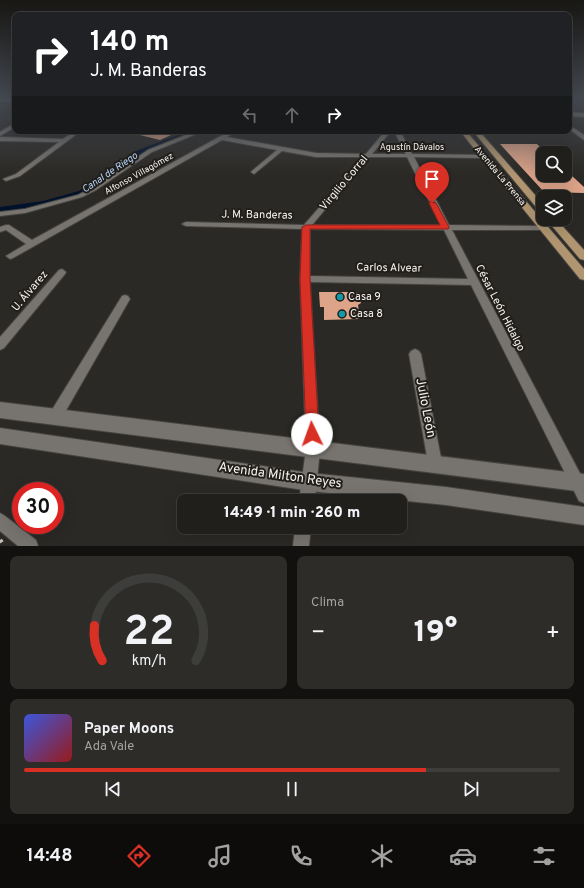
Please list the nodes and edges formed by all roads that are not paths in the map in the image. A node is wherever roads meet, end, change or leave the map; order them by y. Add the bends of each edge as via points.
1 (12, 127) edge
2 (572, 129) edge
3 (0, 134) edge
4 (74, 134) edge
5 (193, 134) edge
6 (229, 134) edge
7 (386, 134) edge
8 (398, 134) edge
9 (465, 134) edge
10 (479, 134) edge
11 (222, 138) junction
12 (584, 138) edge
13 (0, 139) edge
14 (64, 141) junction
15 (281, 149) junction
16 (368, 155) junction
17 (408, 155) junction
18 (483, 156) junction
19 (254, 172) dead end
20 (6, 179) dead end
21 (536, 202) edge
22 (0, 214) edge
23 (186, 224) dead end
24 (557, 226) edge
25 (306, 227) junction
26 (445, 227) junction
27 (543, 228) junction
28 (0, 230) edge
29 (32, 244) junction
30 (10, 256) dead end
31 (584, 256) edge
32 (62, 272) dead end
33 (584, 276) edge
34 (305, 279) junction
35 (473, 282) junction
36 (125, 299) dead end
37 (0, 345) edge
38 (415, 354) dead end
39 (0, 410) edge
40 (55, 417) junction
41 (0, 436) edge
42 (313, 449) junction
43 (435, 463) junction
44 (310, 482) junction
45 (582, 487) edge
46 (308, 494) edge
47 (584, 516) edge
48 (0, 520) edge
49 (302, 534) edge
50 (30, 546) edge
51 (301, 546) edge

1 - 3 street
2 - 12 street
4 - 14 street
5 - 22 street via 150,151 80,196 26,211
6 - 11 street, Alfonso Villagómez
7 - 16 street, Virgilio Corral
8 - 17 street, César León Hidalgo
9 - 18 main road, Avenida La Prensa
10 - 21 main road, Avenida La Prensa
11 - 15 street, Agustín Dávalos
11 - 29 street, Alfonso Villagómez
13 - 14 street
14 - 20 street via 18,175
15 - 16 street, Agustín Dávalos via 316,155
15 - 19 street
16 - 17 street, Agustín Dávalos
16 - 25 street, Virgilio Corral
17 - 18 street, Agustín Dávalos
17 - 26 street, César León Hidalgo
18 - 27 main road, Avenida La Prensa
23 - 25 street, J. M. Banderas
24 - 31 main road
25 - 26 street, J. M. Banderas
25 - 34 street
26 - 27 street, J. M. Banderas
26 - 35 street, César León Hidalgo
27 - 33 main road, Avenida La Prensa
28 - 29 street via 6,227
29 - 30 street, Alfonso Villagómez
32 - 37 street, U. Álvarez
34 - 35 street, Carlos Alvear
34 - 42 street
35 - 45 street, César León Hidalgo
36 - 40 street
38 - 43 street, Julio León
39 - 40 street
40 - 42 street
41 - 44 street, Avenida Milton Reyes
42 - 43 street
42 - 44 street
43 - 45 street
44 - 46 street
44 - 47 street, Avenida Milton Reyes via 446,496
48 - 50 street
49 - 51 street

